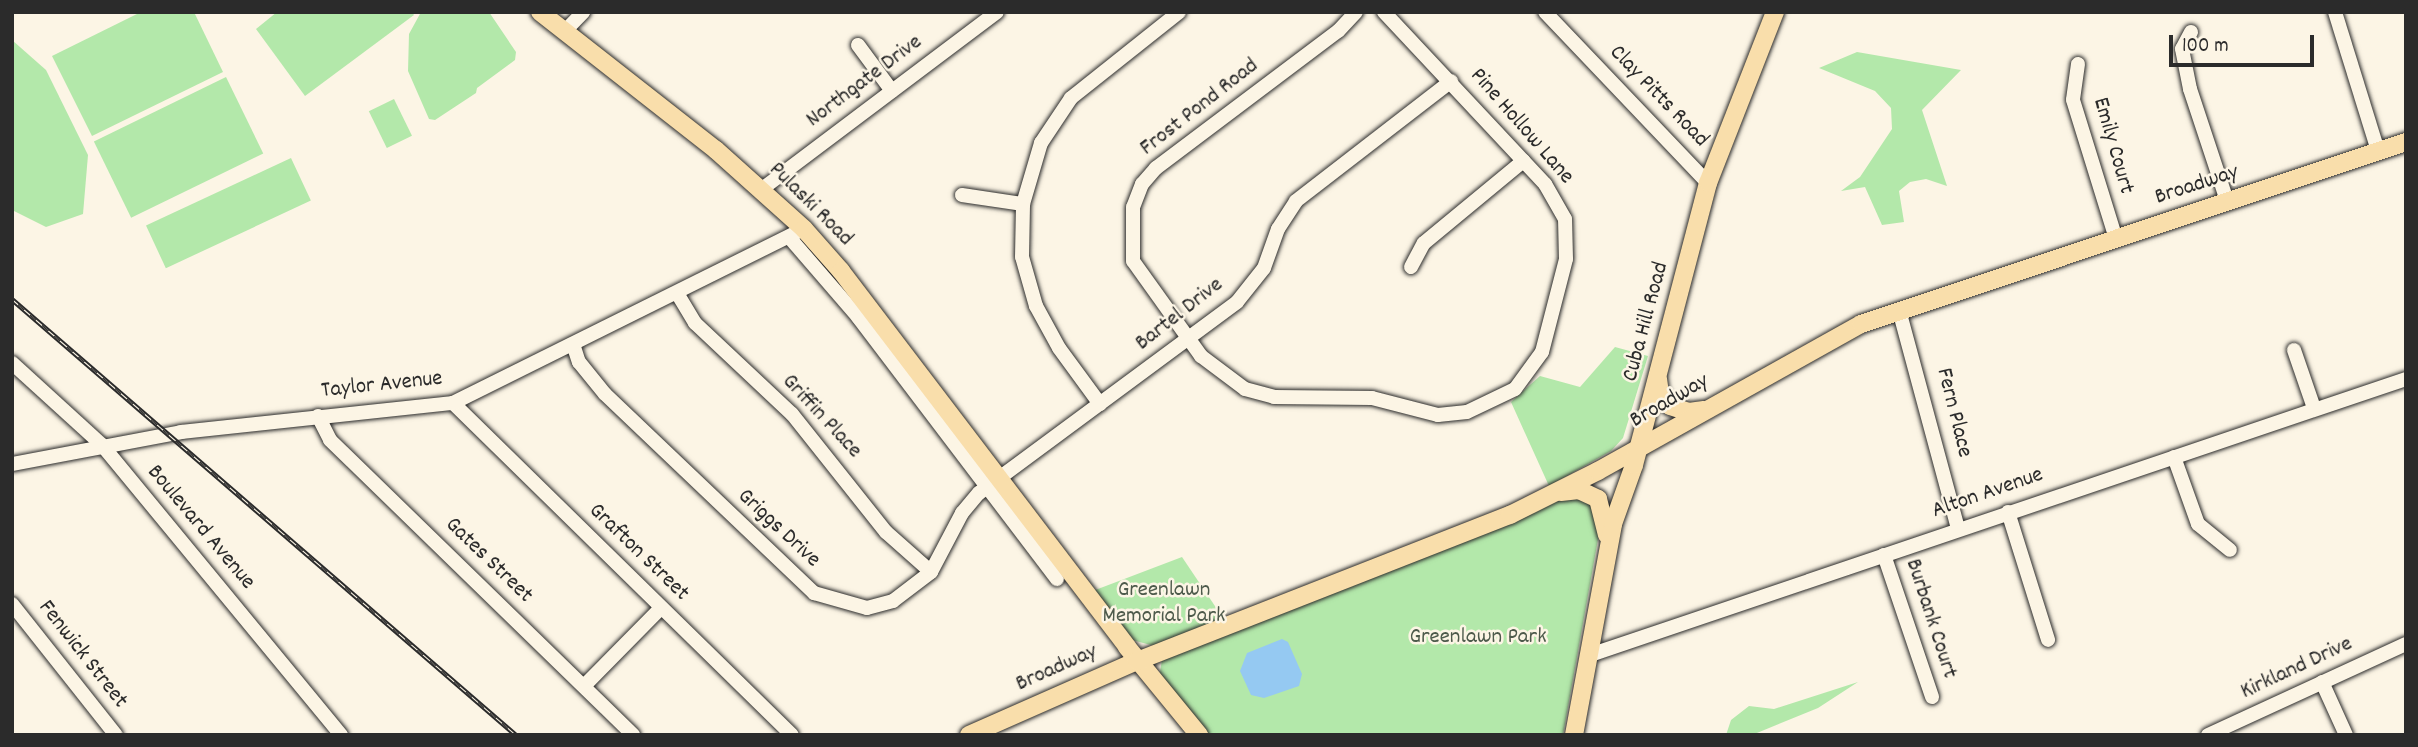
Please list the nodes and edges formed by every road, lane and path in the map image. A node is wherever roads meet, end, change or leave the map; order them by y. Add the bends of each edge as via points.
1 (540, 12) edge
2 (583, 12) edge
3 (997, 12) edge
4 (1180, 12) edge
5 (1356, 12) edge
6 (1384, 12) edge
7 (1775, 12) edge
8 (2335, 12) edge
9 (1554, 15) edge
10 (564, 32) junction
11 (2191, 32) dead end
12 (858, 45) dead end
13 (2078, 64) dead end
14 (1451, 81) junction
15 (892, 90) junction
16 (2406, 142) edge
17 (2378, 151) junction
18 (1523, 161) junction
19 (1708, 183) junction
20 (762, 190) junction
21 (962, 195) dead end
22 (2227, 201) junction
23 (1023, 204) junction
24 (797, 233) junction
25 (2116, 239) junction
26 (1411, 267) dead end
27 (677, 293) junction
28 (1899, 310) junction
29 (1187, 339) junction
30 (573, 344) junction
31 (2294, 350) dead end
32 (12, 363) edge
33 (1658, 375) junction
34 (2406, 379) edge
35 (453, 403) junction
36 (1100, 404) junction
37 (1711, 407) junction
38 (2314, 408) junction
39 (318, 416) junction
40 (102, 445) junction
41 (1638, 449) junction
42 (2174, 457) junction
43 (12, 464) edge
44 (1001, 477) junction
45 (986, 488) junction
46 (1545, 498) junction
47 (2008, 512) junction
48 (1958, 528) junction
49 (1608, 546) junction
50 (2230, 550) dead end
51 (1884, 555) junction
52 (931, 572) junction
53 (1057, 579) dead end
54 (12, 604) edge
55 (661, 608) junction
56 (2048, 640) dead end
57 (2406, 644) edge
58 (1587, 656) junction
59 (1137, 661) junction
60 (2322, 682) junction
61 (584, 686) junction
62 (1932, 697) dead end
63 (111, 733) edge
64 (341, 735) edge
65 (633, 735) edge
66 (792, 735) edge
67 (969, 735) edge
68 (1199, 735) edge
69 (1574, 735) edge
70 (2208, 735) edge
71 (2346, 735) edge

1 - 10 main road, Pulaski Road
2 - 10 street
3 - 15 street, Northgate Drive
4 - 23 street via 1071,98 1041,143
5 - 29 street, Frost Pond Road via 1338,31 1176,152 1142,184 1130,228 1133,261
6 - 14 street, Pine Hollow Lane
7 - 19 main road, Cuba Hill Road
8 - 17 street
9 - 19 street, Clay Pitts Road
10 - 20 main road, Pulaski Road
11 - 22 street via 2182,50 2190,89
12 - 15 street
13 - 25 street, Emily Court via 2073,100
14 - 18 street, Pine Hollow Lane
14 - 29 street, Bartel Drive via 1296,201 1253,285
15 - 20 street, Northgate Drive
16 - 17 main road, Broadway
17 - 22 main road, Broadway
18 - 26 street via 1424,243
18 - 29 street, Pine Hollow Lane via 1545,184 1565,219 1566,259 1551,324 1532,371 1515,389 1466,412 1438,415 1372,398 1258,394 1213,369
19 - 33 main road, Cuba Hill Road
20 - 24 main road, Pulaski Road
21 - 23 street
22 - 25 main road, Broadway
23 - 36 street via 1022,257 1036,306 1059,348
24 - 27 street, Taylor Avenue
24 - 44 main road, Pulaski Road
24 - 45 street
25 - 28 main road, Broadway
27 - 30 street, Taylor Avenue
27 - 52 street, Griffin Place via 711,341 792,414 886,532
28 - 37 main road, Broadway via 1861,324
28 - 48 street, Fern Place
29 - 36 street, Bartel Drive
30 - 35 street, Taylor Avenue
30 - 52 street, Griggs Drive via 579,362 605,394 814,593 867,608 893,601
31 - 38 street
32 - 40 street, Boulevard Avenue
33 - 37 main road via 1660,393 1670,405 1689,412
33 - 41 main road, Cuba Hill Road
34 - 38 street, Alton Avenue
35 - 39 street, Taylor Avenue
35 - 55 street, Grafton Street
36 - 44 street, Bartel Drive
37 - 41 main road, Broadway
38 - 42 street, Alton Avenue
39 - 40 street, Taylor Avenue
39 - 61 street, Gates Street via 330,440
40 - 43 street, Taylor Avenue
40 - 64 street, Boulevard Avenue
41 - 46 main road, Broadway
41 - 49 main road, Cuba Hill Road
42 - 47 street, Alton Avenue
42 - 50 street via 2198,524
44 - 45 street, Griggs Drive
44 - 59 main road, Pulaski Road
45 - 52 street, Griggs Drive via 962,513
45 - 53 street
46 - 49 main road via 1574,490 1593,495 1605,515
46 - 59 main road, Broadway
47 - 48 street, Alton Avenue
47 - 56 street
48 - 51 street, Alton Avenue
49 - 58 main road, Cuba Hill Road
51 - 58 street, Alton Avenue
51 - 62 street, Burbank Court
54 - 63 street, Fenwick Street
55 - 61 street
55 - 66 street, Grafton Street
57 - 60 street, Kirkland Drive
58 - 69 main road, Cuba Hill Road
59 - 67 main road, Broadway
59 - 68 main road, Pulaski Road
60 - 70 street, Kirkland Drive
60 - 71 street
61 - 65 street, Gates Street

